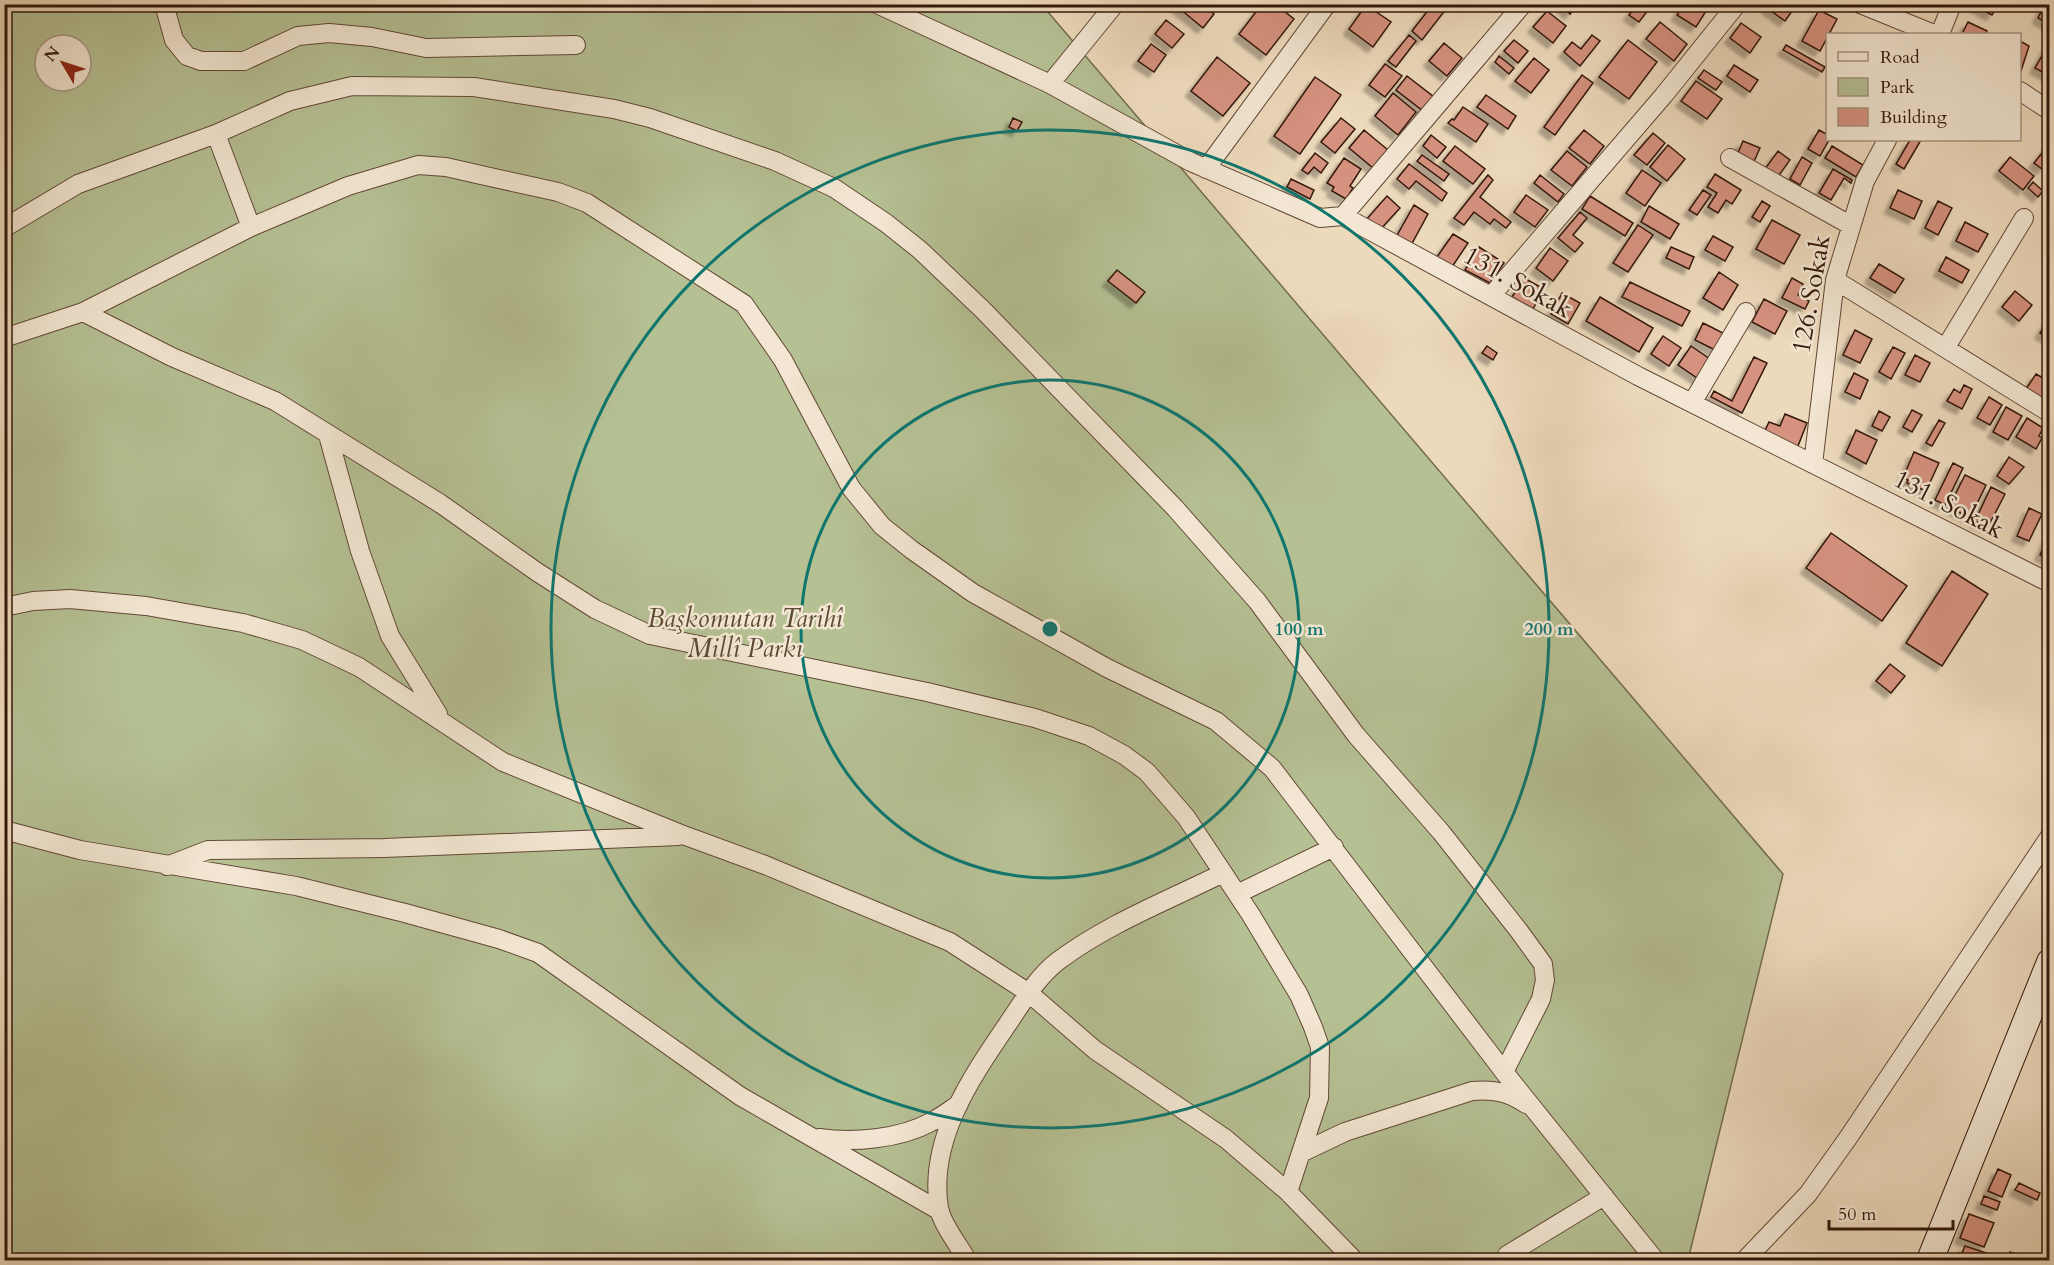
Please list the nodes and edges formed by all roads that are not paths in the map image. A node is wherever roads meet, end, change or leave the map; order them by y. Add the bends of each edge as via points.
1 (164, 4) edge
2 (877, 4) edge
3 (1115, 4) edge
4 (1327, 4) edge
5 (1523, 4) edge
6 (1737, 4) edge
7 (1860, 4) edge
8 (1952, 4) edge
9 (1932, 33) edge
10 (1940, 33) edge
11 (576, 45) dead end
12 (1050, 84) junction
13 (2021, 92) edge
14 (2049, 111) edge
15 (216, 134) junction
16 (1886, 141) edge
17 (1730, 158) dead end
18 (1206, 169) junction
19 (1343, 216) junction
20 (2024, 218) dead end
21 (1850, 225) junction
22 (251, 227) junction
23 (4, 228) edge
24 (1834, 280) junction
25 (1491, 296) junction
26 (83, 312) junction
27 (1746, 312) dead end
28 (4, 338) edge
29 (1946, 347) junction
30 (1692, 403) junction
31 (2049, 412) edge
32 (328, 435) junction
33 (1813, 464) junction
34 (2049, 583) edge
35 (4, 607) edge
36 (442, 720) junction
37 (4, 830) edge
38 (686, 836) junction
39 (2049, 837) edge
40 (1334, 847) junction
41 (166, 866) junction
42 (1223, 873) junction
43 (1237, 894) junction
44 (2049, 962) edge
45 (1029, 993) junction
46 (1504, 1072) junction
47 (959, 1104) junction
48 (1535, 1110) junction
49 (811, 1137) junction
50 (1303, 1152) junction
51 (1288, 1192) junction
52 (1604, 1196) junction
53 (940, 1211) junction
54 (1508, 1255) dead end
55 (967, 1260) edge
56 (1354, 1260) edge
57 (1656, 1260) edge
58 (1745, 1260) edge
59 (1930, 1260) edge

1 - 11 street via 174,40 187,56 201,61 244,61 298,36 329,33 426,48
2 - 12 street, 131. Sokak
3 - 12 street
4 - 18 street
5 - 19 street
6 - 25 street
7 - 9 street
8 - 10 street
12 - 18 street, 131. Sokak
13 - 14 street
15 - 22 street
15 - 23 street via 78,184
15 - 46 street via 290,101 352,86 474,87 650,118 775,161 834,188 886,223 983,310 1176,508 1257,601 1356,735 1441,832 1519,931 1543,964 1545,980 1537,1007
16 - 21 street, 126. Sokak via 1865,181
17 - 21 street
18 - 19 street, 131. Sokak via 1320,218
19 - 25 street, 131. Sokak
20 - 29 street
21 - 24 street, 126. Sokak
22 - 26 street
22 - 40 street via 348,186 418,165 514,182 587,203 744,304 783,360 851,488 882,526 974,592 1107,668 1216,721 1272,768
24 - 29 street
24 - 33 street, 126. Sokak
25 - 30 street, 131. Sokak
26 - 28 street
26 - 32 street via 172,357 275,401
27 - 30 street
29 - 31 street
30 - 33 street, 131. Sokak
32 - 36 street via 360,551 390,636
32 - 42 street via 441,504 595,609 650,635 1014,713 1110,746 1147,771 1186,817
33 - 34 street, 131. Sokak
35 - 36 street via 70,599 146,606 243,623 302,640 359,667
36 - 38 street via 503,762
37 - 41 street via 80,850
38 - 41 street via 396,848 208,850
38 - 45 street via 950,942
39 - 58 street via 1808,1194
40 - 43 street
40 - 46 street
41 - 49 street via 296,886 499,939 538,953 740,1096
42 - 43 street
42 - 45 street via 1100,932 1056,963
43 - 50 street via 1299,995 1320,1047 1319,1098
44 - 59 main road
45 - 47 street via 966,1087
45 - 51 street via 1095,1050 1226,1139
46 - 48 street
47 - 49 street via 930,1123 903,1132 838,1141
47 - 53 street via 937,1176
48 - 50 street via 1514,1096 1493,1089 1472,1091 1345,1131
48 - 52 street
49 - 53 street
50 - 51 street
51 - 56 street
52 - 54 street
52 - 57 street
53 - 55 street

